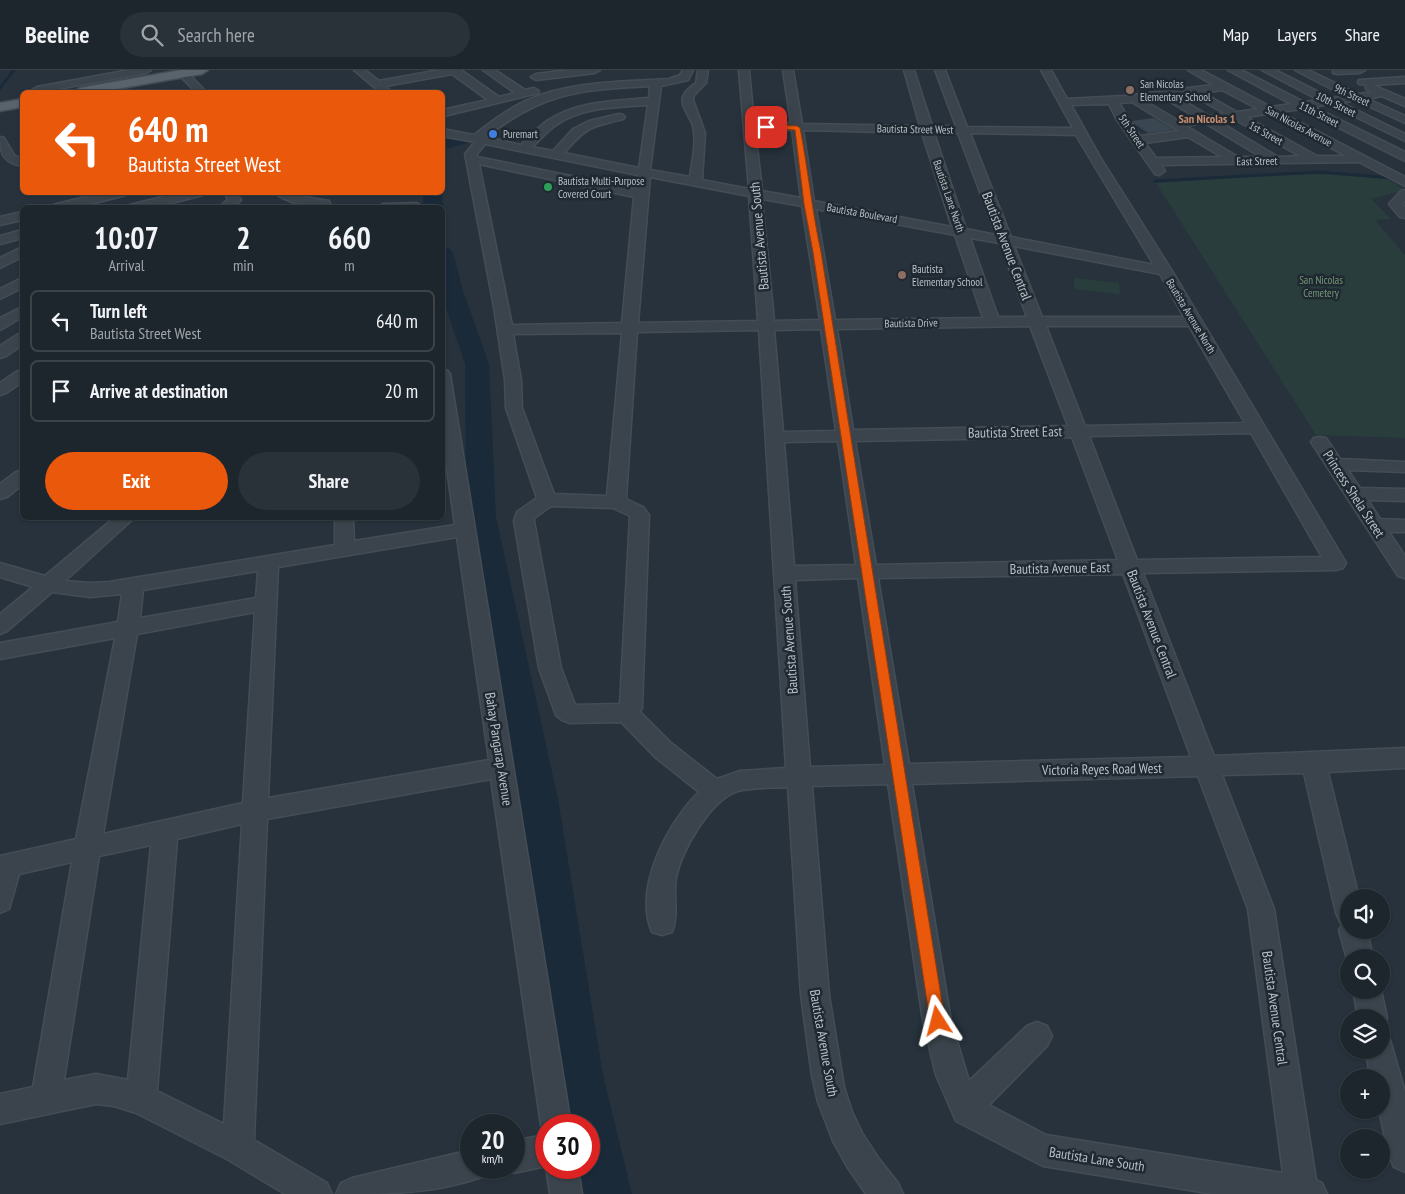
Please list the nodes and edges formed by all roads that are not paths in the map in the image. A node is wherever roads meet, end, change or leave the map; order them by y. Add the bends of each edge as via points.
1 (146, 70) edge
2 (359, 70) edge
3 (454, 70) edge
4 (488, 70) edge
5 (525, 70) edge
6 (595, 70) edge
7 (688, 70) edge
8 (703, 70) edge
9 (744, 70) edge
10 (788, 70) edge
11 (909, 70) edge
12 (940, 70) edge
13 (1046, 70) edge
14 (1193, 70) edge
15 (1233, 70) edge
16 (1267, 70) edge
17 (1300, 70) edge
18 (1360, 70) edge
19 (209, 71) edge
20 (1335, 71) edge
21 (664, 72) dead end
22 (185, 75) junction
23 (44, 76) dead end
24 (536, 77) junction
25 (1405, 80) edge
26 (1361, 82) junction
27 (377, 85) junction
28 (656, 86) junction
29 (1225, 86) junction
30 (550, 87) junction
31 (92, 90) edge
32 (114, 90) edge
33 (199, 90) edge
34 (383, 90) edge
35 (1192, 91) junction
36 (1384, 93) junction
37 (524, 94) junction
38 (1165, 94) junction
39 (1357, 97) junction
40 (1133, 98) junction
41 (1112, 100) junction
42 (497, 101) junction
43 (1329, 101) junction
44 (1064, 102) junction
45 (20, 103) edge
46 (1405, 103) edge
47 (1302, 105) junction
48 (0, 107) edge
49 (20, 108) edge
50 (650, 109) junction
51 (1268, 110) junction
52 (0, 112) edge
53 (445, 112) edge
54 (1161, 115) junction
55 (1235, 115) junction
56 (627, 116) dead end
57 (1133, 119) junction
58 (522, 120) dead end
59 (1206, 120) junction
60 (1405, 120) edge
61 (1176, 124) junction
62 (750, 126) junction
63 (797, 128) junction
64 (927, 130) junction
65 (962, 130) junction
66 (1080, 132) junction
67 (445, 133) edge
68 (505, 133) dead end
69 (1191, 133) junction
70 (1160, 138) junction
71 (1405, 138) edge
72 (0, 140) edge
73 (484, 140) junction
74 (1138, 140) junction
75 (524, 148) junction
76 (556, 155) junction
77 (1405, 157) edge
78 (472, 159) junction
79 (1314, 159) junction
80 (1360, 159) junction
81 (1276, 160) junction
82 (1236, 161) junction
83 (20, 162) edge
84 (1199, 162) junction
85 (20, 163) edge
86 (1405, 164) edge
87 (1372, 165) junction
88 (1156, 167) joint
89 (0, 168) edge
90 (644, 172) junction
91 (696, 182) junction
92 (1405, 182) edge
93 (642, 192) junction
94 (756, 194) junction
95 (1405, 194) edge
96 (110, 195) edge
97 (184, 195) edge
98 (204, 195) edge
99 (231, 195) edge
100 (283, 196) edge
101 (324, 204) dead end
102 (808, 204) junction
103 (70, 205) edge
104 (149, 205) edge
105 (190, 205) edge
106 (228, 205) edge
107 (1405, 214) edge
108 (20, 216) edge
109 (0, 221) edge
110 (961, 231) junction
111 (20, 235) edge
112 (0, 240) edge
113 (1003, 240) junction
114 (20, 252) edge
115 (0, 264) edge
116 (1164, 271) junction
117 (20, 283) edge
118 (0, 295) edge
119 (20, 312) edge
120 (1193, 321) junction
121 (992, 322) junction
122 (1036, 323) junction
123 (828, 324) junction
124 (0, 325) edge
125 (766, 326) junction
126 (630, 328) junction
127 (504, 330) junction
128 (20, 339) edge
129 (0, 353) edge
130 (0, 372) edge
131 (20, 376) edge
132 (20, 377) edge
133 (445, 388) edge
134 (0, 390) edge
135 (1257, 428) junction
136 (1078, 430) junction
137 (845, 436) junction
138 (774, 437) junction
139 (1320, 442) dead end
140 (1334, 464) junction
141 (1405, 467) edge
142 (20, 478) edge
143 (0, 493) edge
144 (1354, 494) junction
145 (1405, 495) edge
146 (547, 500) junction
147 (616, 502) junction
148 (123, 520) edge
149 (344, 520) edge
150 (1374, 525) junction
151 (1405, 526) edge
152 (466, 529) junction
153 (345, 549) junction
154 (1400, 554) edge
155 (268, 562) junction
156 (1336, 563) joint
157 (1130, 568) junction
158 (0, 570) edge
159 (867, 570) junction
160 (1405, 571) edge
161 (784, 573) junction
162 (48, 584) junction
163 (134, 585) junction
164 (266, 603) junction
165 (0, 626) edge
166 (128, 628) junction
167 (0, 651) edge
168 (627, 713) junction
169 (1404, 762) edge
170 (1314, 763) junction
171 (1206, 766) junction
172 (502, 767) junction
173 (899, 774) junction
174 (799, 777) junction
175 (716, 791) junction
176 (255, 811) junction
177 (166, 831) junction
178 (87, 848) junction
179 (4, 866) edge
180 (1343, 889) edge
181 (0, 901) edge
182 (662, 924) dead end
183 (1037, 1036) dead end
184 (1382, 1059) edge
185 (46, 1098) junction
186 (141, 1099) junction
187 (0, 1109) edge
188 (966, 1110) junction
189 (554, 1114) edge
190 (238, 1148) junction
191 (1405, 1156) edge
192 (460, 1169) edge
193 (564, 1179) edge
194 (1305, 1193) edge
195 (316, 1194) edge
196 (352, 1194) edge
197 (566, 1194) edge
198 (887, 1194) edge

1 - 23 street via 37,90
2 - 27 street
3 - 27 street
3 - 42 street
4 - 37 street
5 - 24 street
6 - 24 street
7 - 28 street via 684,79
8 - 91 street via 702,83 690,92 688,100 700,131
9 - 62 street, Bautista Avenue South
10 - 63 street
11 - 64 street, Bautista Lane North
12 - 65 street, Bautista Avenue Central
13 - 44 street, Bautista Avenue North
14 - 29 street, San Nicolas Avenue
15 - 47 street, 11th Street
16 - 43 street, 10th Street
17 - 39 street, 9th Street
18 - 20 street
19 - 22 main road
20 - 26 street
21 - 30 street
22 - 31 main road
22 - 32 main road
22 - 33 street
24 - 30 street
25 - 26 street
26 - 36 street
27 - 34 street
28 - 50 street
28 - 58 street via 586,97 539,110
28 - 73 street via 572,89 549,96 510,114
29 - 35 street
29 - 51 street, San Nicolas Avenue
30 - 37 street
35 - 38 street
35 - 55 street, 1st Street
36 - 39 street
36 - 46 street
37 - 42 street
38 - 40 street
38 - 59 street
39 - 43 street
39 - 60 street, 9th Street
40 - 41 street
40 - 54 street
41 - 44 street
41 - 57 street, 5th Street
42 - 53 street
43 - 47 street
43 - 71 street, 10th Street
44 - 66 street, Bautista Avenue North
45 - 48 main road
47 - 51 street
47 - 77 street, 11th Street
49 - 52 main road
50 - 75 street via 597,107 568,115 551,123
50 - 90 street
51 - 55 street
51 - 80 street, San Nicolas Avenue
54 - 57 street
54 - 61 street
55 - 59 street
55 - 79 street, 1st Street
56 - 76 street via 593,123 577,131
57 - 74 street, 5th Street
59 - 61 street
59 - 81 street
61 - 69 street
62 - 63 street, Bautista Street West
62 - 94 street, Bautista Avenue South
63 - 64 street, Bautista Street West
63 - 102 street
64 - 65 street, Bautista Street West
64 - 110 street, Bautista Lane North
65 - 66 street, Bautista Street West
65 - 113 street, Bautista Avenue Central
66 - 116 street, Bautista Avenue North
67 - 73 street, Bautista Boulevard
68 - 73 street
69 - 70 street
69 - 82 street
70 - 74 street
70 - 84 street
72 - 83 street via 9,157
73 - 75 street, Bautista Boulevard
73 - 78 street via 472,150
74 - 88 street, 5th Street
75 - 76 street, Bautista Boulevard
76 - 90 street, Bautista Boulevard
78 - 93 street via 632,193
78 - 127 street
79 - 80 street, East Street
79 - 81 street, East Street
80 - 87 street, San Nicolas Avenue
81 - 82 street, East Street
82 - 84 street, East Street
84 - 88 street, East Street
85 - 89 street
86 - 87 street
87 - 92 street, San Nicolas Avenue
90 - 91 street, Bautista Boulevard
90 - 93 street
91 - 94 street, Bautista Boulevard
93 - 126 street
94 - 102 street, Bautista Boulevard
94 - 125 street, Bautista Avenue South
95 - 107 street via 1395,204
96 - 103 street
97 - 104 street
98 - 105 street
99 - 106 street via 235,200
100 - 101 street
102 - 110 street, Bautista Boulevard
102 - 123 street
108 - 109 street
110 - 113 street, Bautista Boulevard
110 - 121 street, Bautista Lane North
111 - 112 street
113 - 116 street, Bautista Boulevard
113 - 122 street, Bautista Avenue Central
114 - 115 street
116 - 120 street, Bautista Avenue North
117 - 118 street
119 - 124 street
120 - 122 street, Bautista Drive
120 - 135 street, Bautista Avenue North
121 - 122 street, Bautista Drive
121 - 123 street, Bautista Drive
122 - 136 street, Bautista Avenue Central
123 - 125 street, Bautista Drive
123 - 137 street
125 - 126 street, Bautista Drive
125 - 138 street, Bautista Avenue South
126 - 127 street, Bautista Drive
126 - 147 street
127 - 146 street via 514,408
128 - 129 street
130 - 131 street
132 - 134 street
133 - 152 street, Bahay Pangarap Avenue
135 - 136 street, Bautista Street East
135 - 156 street, Bautista Avenue North
136 - 137 street, Bautista Street East
136 - 157 street, Bautista Avenue Central
137 - 138 street, Bautista Street East
137 - 159 street
138 - 161 street, Bautista Avenue South
139 - 140 street, Princess Shela Street
140 - 141 street
140 - 144 street, Princess Shela Street
142 - 143 street
144 - 145 street
144 - 150 street, Princess Shela Street
146 - 147 street
146 - 168 street via 528,512 524,521 550,668 564,709 570,714
147 - 168 street via 640,515 631,708
148 - 162 street
149 - 153 street
150 - 151 street
150 - 154 street, Princess Shela Street
152 - 153 street
152 - 172 street, Bahay Pangarap Avenue
153 - 155 street
154 - 160 street, Princess Shela Street
155 - 163 street
155 - 164 street
156 - 157 street, Bautista Avenue East
157 - 159 street, Bautista Avenue East
157 - 171 street, Bautista Avenue Central
158 - 162 street
159 - 161 street, Bautista Avenue East
159 - 173 street
161 - 174 street, Bautista Avenue South
162 - 163 street via 83,590
162 - 165 street
163 - 166 street
164 - 166 street
164 - 176 street
166 - 167 street
166 - 178 street
168 - 175 street via 663,750
169 - 170 street, Victoria Reyes Road West
170 - 171 street, Victoria Reyes Road West
170 - 180 street
171 - 173 street, Victoria Reyes Road West
171 - 194 street, Bautista Avenue Central via 1261,909
172 - 176 street
172 - 189 street, Bahay Pangarap Avenue
173 - 174 street, Victoria Reyes Road West
173 - 188 street via 938,1021 951,1075
174 - 175 street, Victoria Reyes Road West via 734,782
174 - 198 street, Bautista Avenue South via 815,995 829,1088 844,1130 866,1169
175 - 182 street via 681,835 668,860 661,893
176 - 177 street
176 - 190 street
177 - 178 street
177 - 186 street
178 - 179 street
178 - 185 street
179 - 181 street
183 - 188 street via 983,1088
184 - 191 street
185 - 186 street via 96,1089
185 - 187 street
186 - 190 street
188 - 194 street, Bautista Lane South via 1043,1150
190 - 195 street
192 - 196 street
193 - 197 street

